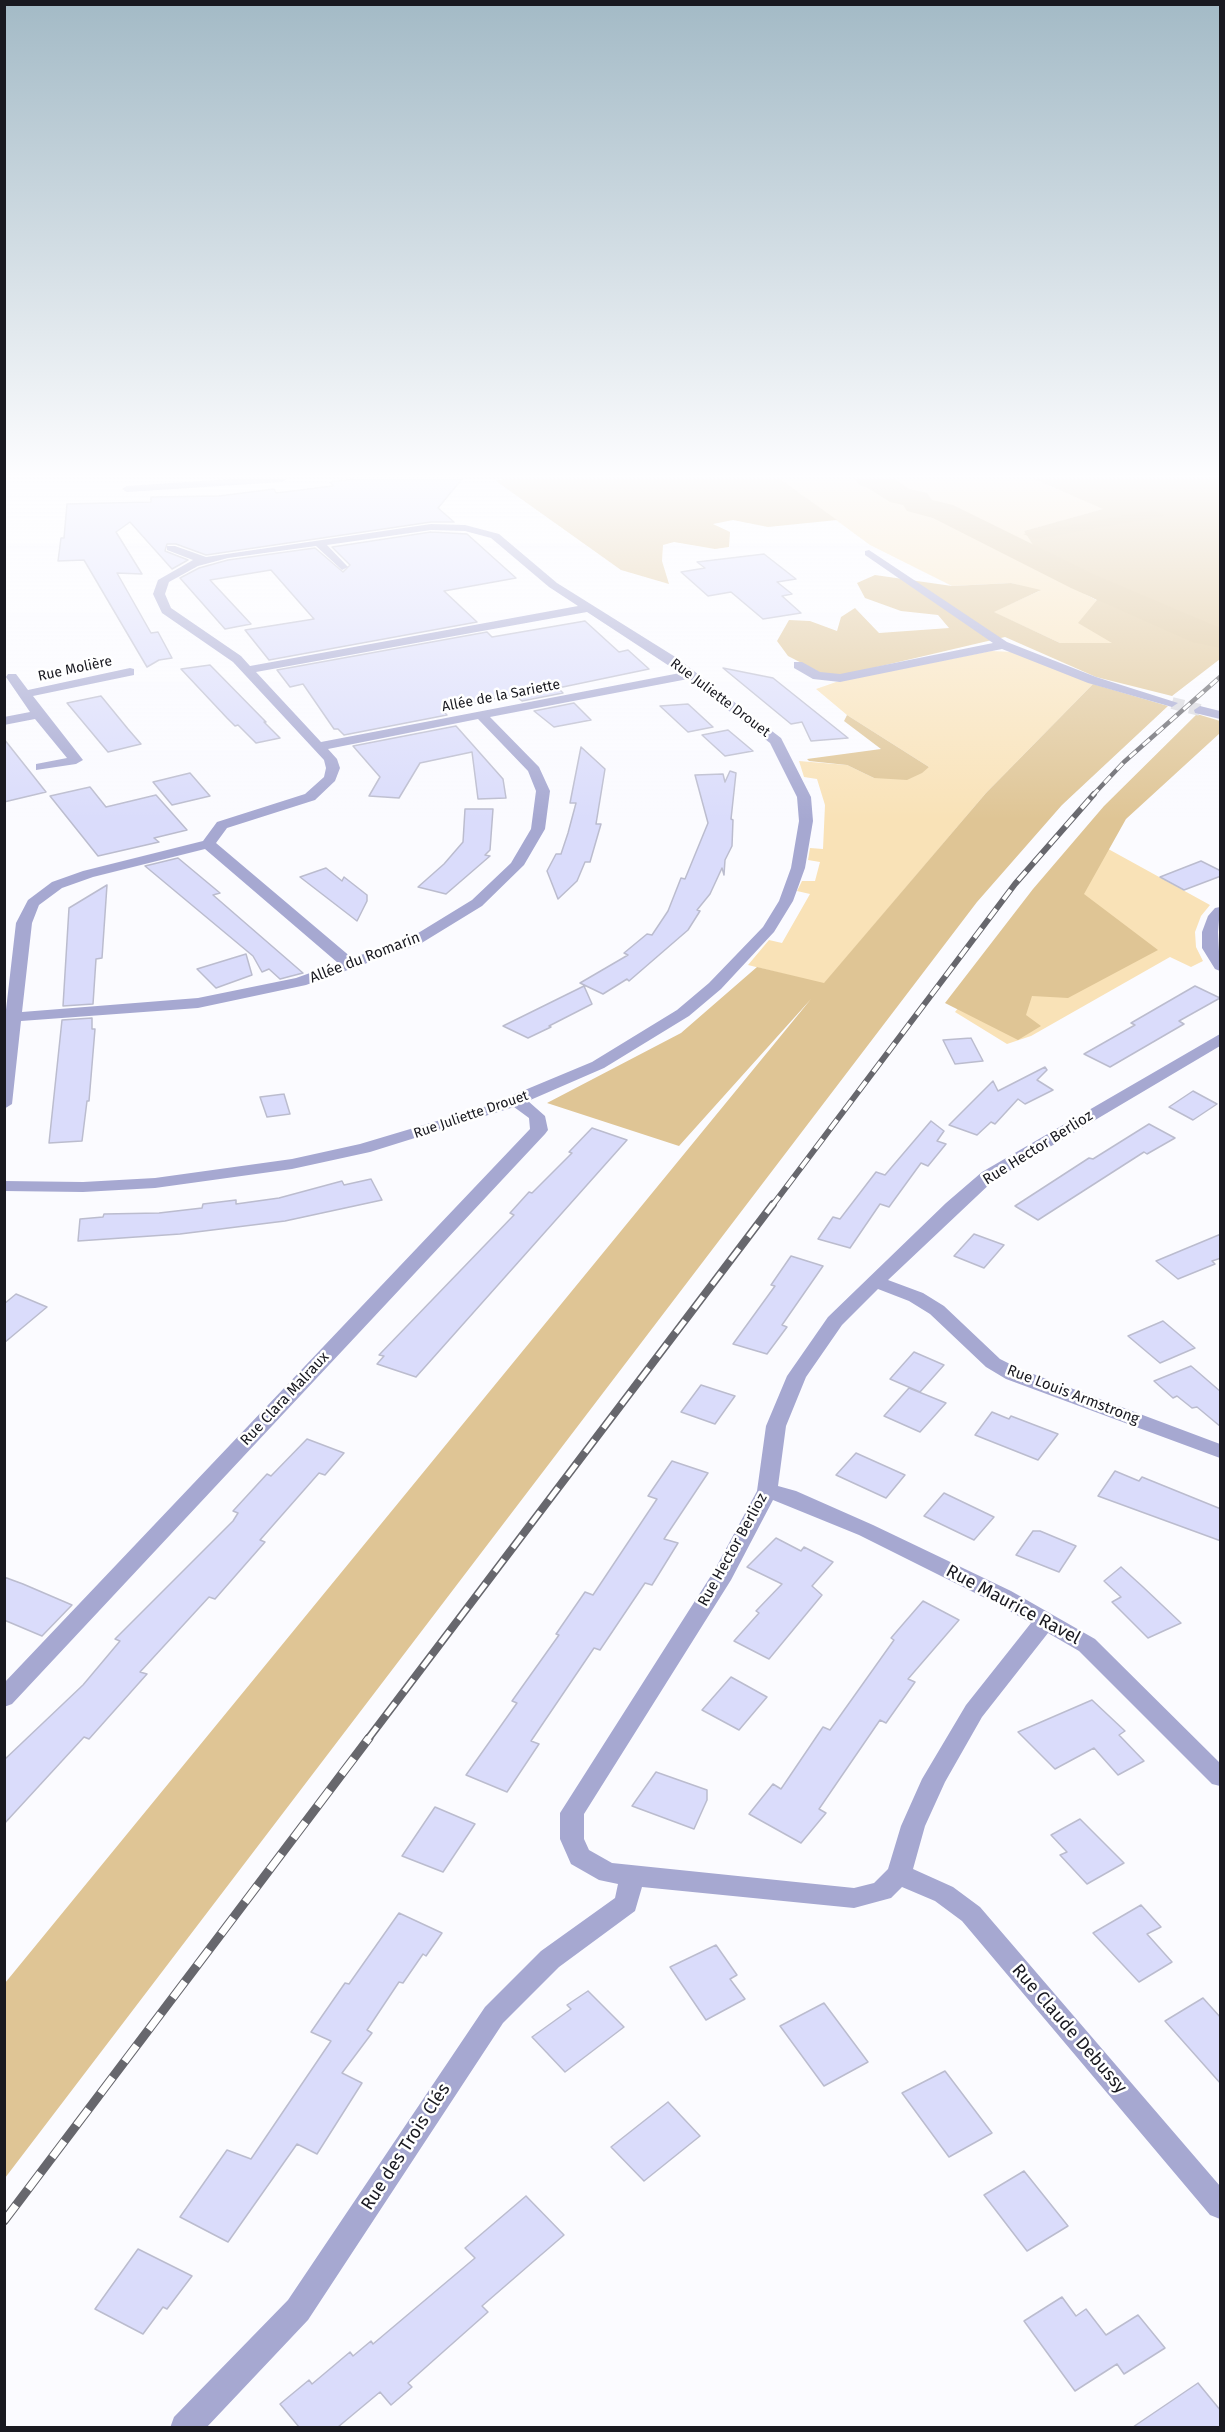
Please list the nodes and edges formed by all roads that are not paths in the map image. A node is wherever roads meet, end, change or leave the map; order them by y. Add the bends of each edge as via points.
1 (160, 592) edge
2 (565, 592) edge
3 (927, 592) edge
4 (588, 608) junction
5 (1003, 645) junction
6 (798, 665) dead end
7 (248, 670) junction
8 (130, 672) dead end
9 (689, 675) junction
10 (12, 677) dead end
11 (26, 694) junction
12 (1172, 703) tunnel mouth
13 (1200, 710) tunnel mouth
14 (38, 714) junction
15 (482, 716) junction
16 (1221, 716) edge
17 (4, 721) edge
18 (320, 746) junction
19 (41, 767) dead end
20 (208, 844) junction
21 (1221, 911) edge
22 (350, 965) junction
23 (1221, 966) edge
24 (15, 1017) junction
25 (1221, 1040) edge
26 (516, 1100) junction
27 (4, 1104) edge
28 (4, 1186) edge
29 (877, 1282) junction
30 (1221, 1451) edge
31 (766, 1491) junction
32 (1046, 1622) junction
33 (9, 1687) edge
34 (1221, 1777) edge
35 (632, 1876) junction
36 (891, 1883) junction
37 (1221, 2206) edge
38 (185, 2427) edge

1 - 7 street, Rue Juliette Drouet via 166,610 233,654
2 - 4 street, Rue Juliette Drouet
3 - 5 street
4 - 7 street
4 - 9 street, Rue Juliette Drouet
5 - 6 street via 840,678 817,675
5 - 12 street via 1092,680
7 - 18 street, Rue Juliette Drouet
8 - 11 street, Rue Molière
9 - 15 street, Allée de la Sariette
9 - 26 street, Rue Juliette Drouet via 776,741 804,796 803,848 786,901 746,956 683,1013 598,1065
10 - 11 street, Rue Molière
11 - 14 street, Rue Molière
13 - 16 street
14 - 17 street
14 - 19 street, Rue Molière via 76,760
15 - 18 street, Allée de la Sariette
15 - 22 street, Allée du Romarin via 534,770 543,791 538,829 517,865 477,903 415,941
18 - 20 street, Rue Juliette Drouet via 333,768 319,790 296,802 222,825
20 - 22 street
20 - 24 street via 88,874 57,885 33,903 24,923
21 - 23 street via 1210,932 1210,948
22 - 24 street, Allée du Romarin via 300,982 198,1003
24 - 27 street
25 - 29 street, Rue Hector Berlioz via 988,1176
26 - 28 street, Rue Juliette Drouet via 422,1133 292,1164 155,1183
26 - 33 street, Rue Clara Malraux via 537,1116 539,1130
29 - 30 street, Rue Louis Armstrong via 937,1310 993,1363 1013,1374
29 - 31 street, Rue Hector Berlioz via 835,1321 797,1376 776,1426
31 - 32 street, Rue Maurice Ravel via 789,1496 866,1530 1004,1597
31 - 35 street, Rue Hector Berlioz via 723,1574 572,1814 572,1839 580,1857 608,1874
32 - 34 street, Rue Maurice Ravel via 1087,1645
32 - 36 street via 974,1711 934,1779
35 - 36 street, Rue Hector Berlioz via 854,1898
35 - 38 street, Rue des Trois Clés via 626,1904 549,1959 494,2015 298,2310
36 - 37 street, Rue Claude Debussy via 944,1894 971,1914

